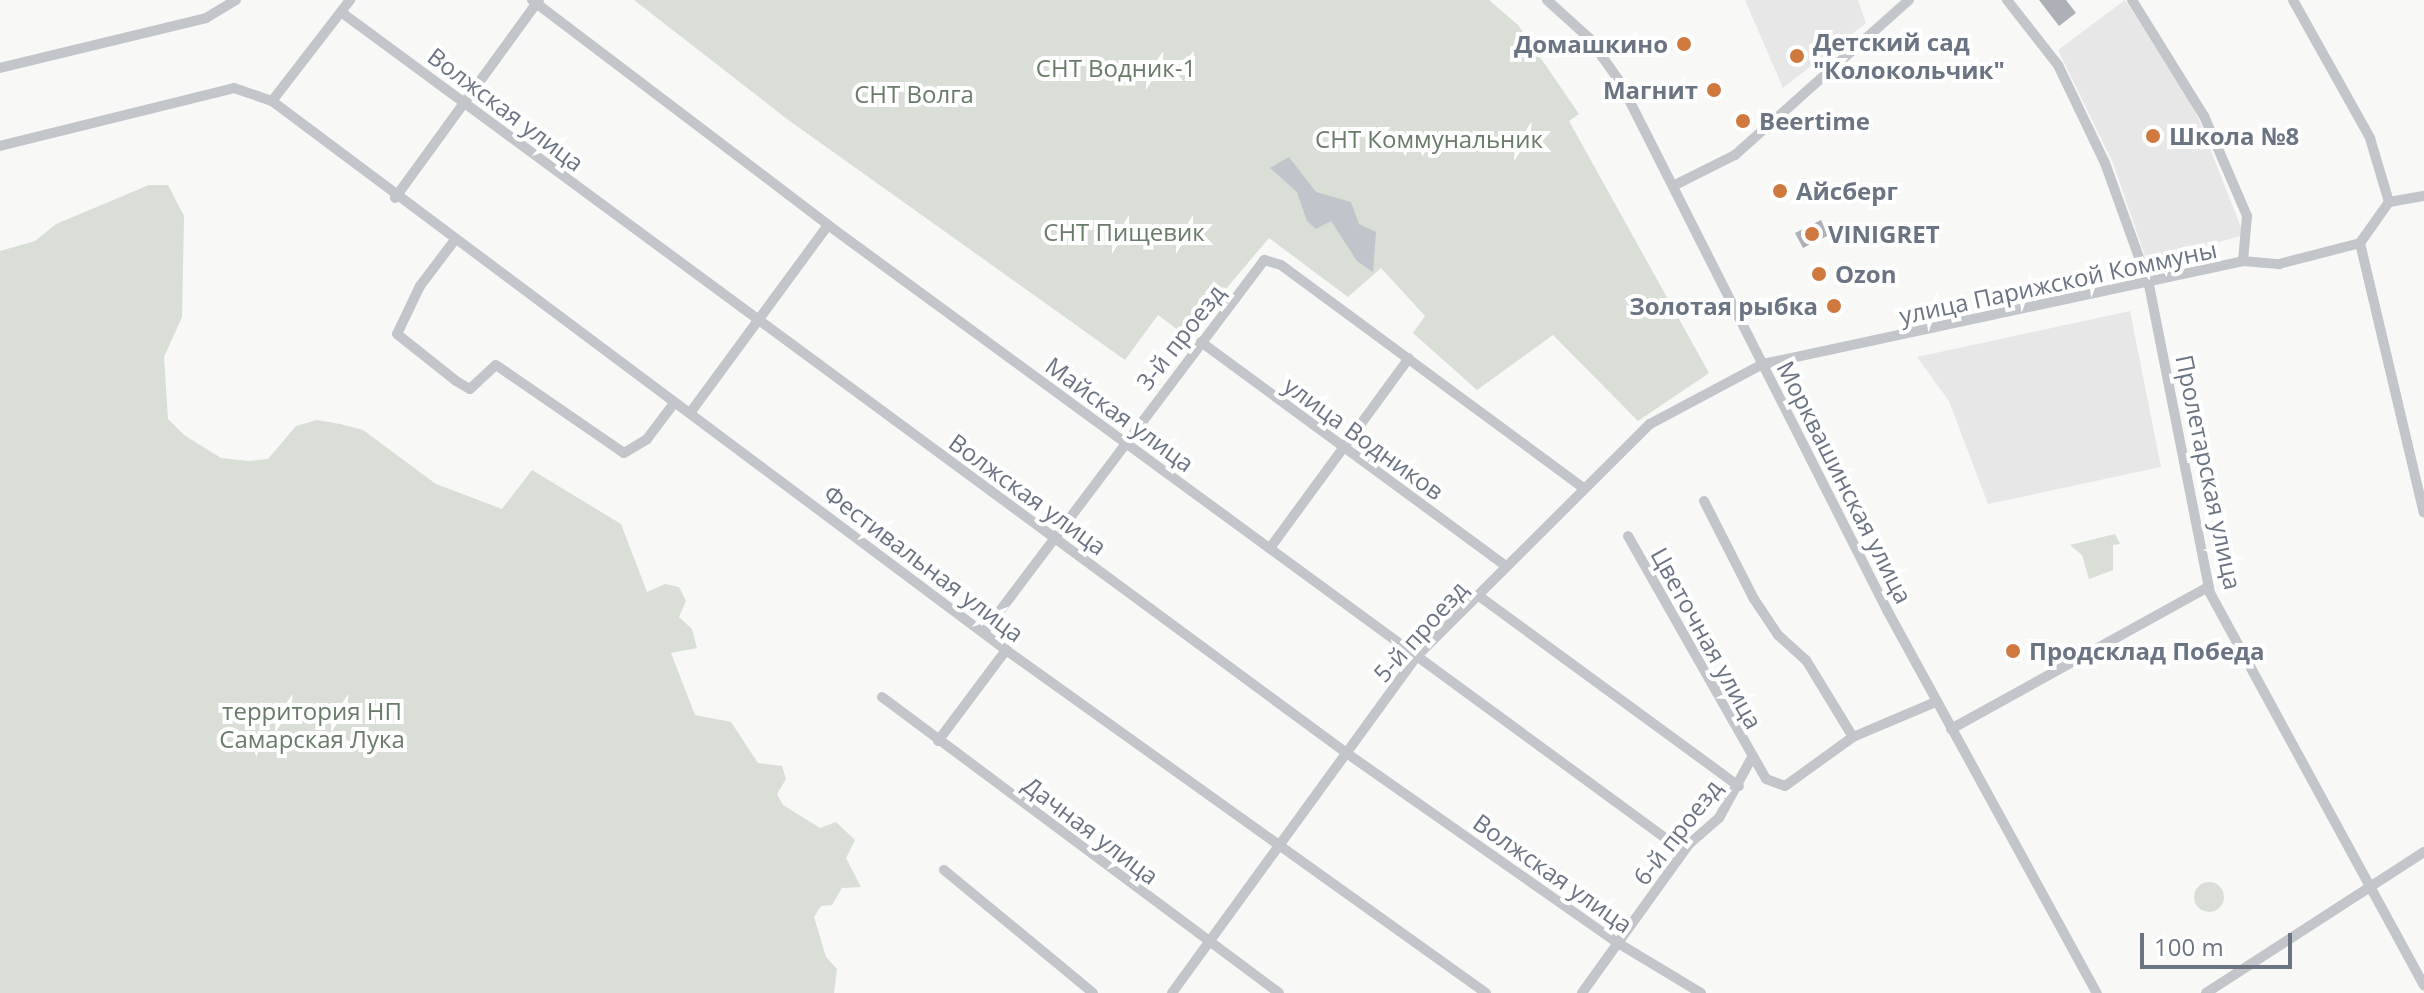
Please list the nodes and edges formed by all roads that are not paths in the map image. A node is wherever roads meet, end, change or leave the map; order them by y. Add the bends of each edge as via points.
1 (236, 0) edge
2 (350, 0) edge
3 (1547, 0) edge
4 (1909, 0) edge
5 (2007, 0) edge
6 (2132, 0) edge
7 (2293, 0) edge
8 (536, 1) edge
9 (341, 12) junction
10 (0, 68) edge
11 (272, 101) junction
12 (465, 104) junction
13 (0, 146) edge
14 (1677, 184) junction
15 (2424, 196) edge
16 (395, 198) junction
17 (2389, 202) junction
18 (828, 225) junction
19 (454, 241) junction
20 (2360, 243) junction
21 (2243, 261) junction
22 (2149, 285) junction
23 (757, 320) junction
24 (1201, 342) junction
25 (1409, 358) junction
26 (1763, 364) junction
27 (675, 402) junction
28 (690, 413) junction
29 (1124, 443) junction
30 (1344, 448) junction
31 (1582, 487) junction
32 (1704, 501) dead end
33 (2424, 513) edge
34 (1628, 536) dead end
35 (1054, 538) junction
36 (1270, 548) junction
37 (1505, 565) junction
38 (2208, 587) junction
39 (1479, 596) junction
40 (984, 632) junction
41 (1006, 650) junction
42 (1415, 658) junction
43 (882, 697) dead end
44 (1936, 702) junction
45 (1951, 729) junction
46 (1853, 737) junction
47 (938, 741) junction
48 (1345, 752) junction
49 (1751, 759) junction
50 (1739, 786) junction
51 (1281, 843) junction
52 (1683, 851) junction
53 (2424, 852) edge
54 (944, 870) dead end
55 (2370, 888) junction
56 (1209, 943) junction
57 (1618, 943) junction
58 (2424, 986) edge
59 (1093, 993) edge
60 (1172, 993) edge
61 (1279, 993) edge
62 (1486, 993) edge
63 (1582, 993) edge
64 (1701, 993) edge
65 (2097, 993) edge
66 (2206, 993) edge

1 - 10 street via 206,18
2 - 9 street
3 - 14 street, Морквашинская улица via 1589,38
4 - 14 street via 1735,155
5 - 22 street, Пролетарская улица via 2058,65 2105,163
6 - 21 street via 2204,116 2247,216
7 - 17 street via 2370,138
8 - 12 street
8 - 18 street, Майская улица
9 - 11 street
9 - 12 street, Волжская улица
11 - 13 street, Фестивальная улица via 234,88
11 - 16 street, Фестивальная улица
12 - 16 street
12 - 23 street, Волжская улица
14 - 26 street, Морквашинская улица
15 - 17 street
16 - 19 street, Фестивальная улица
17 - 20 street
18 - 23 street
18 - 29 street, Майская улица
19 - 27 street, Фестивальная улица
19 - 27 street via 420,286 397,334 456,381 470,389 496,365 624,453 647,439
20 - 21 street, улица Парижской Коммуны via 2279,264
20 - 33 street
21 - 22 street, улица Парижской Коммуны
22 - 26 street, улица Парижской Коммуны
22 - 38 street, Пролетарская улица
23 - 28 street
23 - 35 street, Волжская улица
24 - 25 street, 3-й проезд via 1264,260 1281,265
24 - 29 street, 3-й проезд
24 - 30 street, улица Водников
25 - 30 street
25 - 31 street
26 - 31 street, 5-й проезд via 1650,424
26 - 44 street, Морквашинская улица
27 - 28 street, Фестивальная улица
28 - 40 street, Фестивальная улица
29 - 35 street, 3-й проезд
29 - 36 street, Майская улица
30 - 36 street
30 - 37 street, улица Водников
31 - 37 street, 5-й проезд
32 - 46 street via 1754,599 1778,635 1806,660
34 - 49 street, Цветочная улица
35 - 40 street, 3-й проезд
35 - 48 street, Волжская улица
36 - 42 street, Майская улица
37 - 39 street, 5-й проезд
38 - 45 street
38 - 55 street, Пролетарская улица
39 - 42 street, 5-й проезд
39 - 50 street
40 - 41 street, Фестивальная улица
41 - 47 street
41 - 51 street, Фестивальная улица
42 - 48 street, 5-й проезд
42 - 52 street, Майская улица
43 - 47 street, Дачная улица
44 - 45 street, Морквашинская улица
44 - 46 street
45 - 65 street, Морквашинская улица
46 - 49 street via 1785,786 1766,779
47 - 56 street, Дачная улица
48 - 51 street, 5-й проезд
48 - 57 street, Волжская улица
49 - 50 street, 6-й проезд
50 - 52 street, 6-й проезд via 1719,818
51 - 56 street, 5-й проезд
51 - 62 street, Фестивальная улица
52 - 57 street, 6-й проезд
53 - 55 street
54 - 59 street
55 - 58 street, Пролетарская улица
55 - 66 street
56 - 60 street, 5-й проезд
56 - 61 street, Дачная улица
57 - 63 street, 6-й проезд
57 - 64 street, Волжская улица

